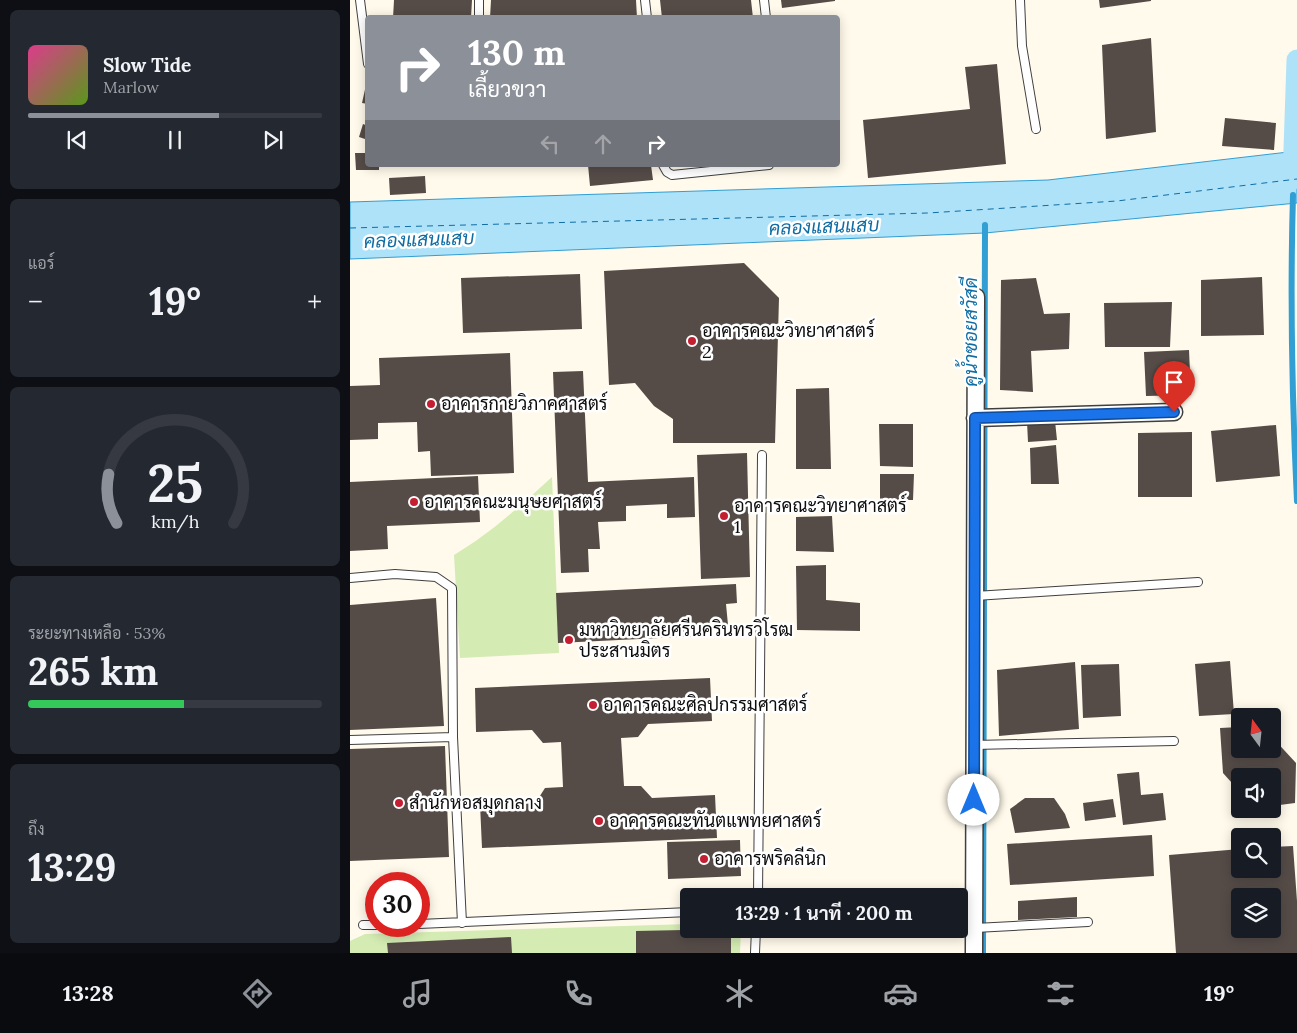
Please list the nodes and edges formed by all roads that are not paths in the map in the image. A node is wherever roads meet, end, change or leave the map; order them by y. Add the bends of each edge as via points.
1 (360, 0) edge
2 (479, 0) edge
3 (645, 0) edge
4 (764, 0) edge
5 (1020, 0) edge
6 (479, 15) edge
7 (647, 15) edge
8 (766, 15) edge
9 (365, 40) edge
10 (1036, 130) dead end
11 (664, 167) edge
12 (750, 167) edge
13 (976, 297) dead end
14 (1174, 412) dead end
15 (976, 418) junction
16 (762, 455) dead end
17 (350, 578) edge
18 (1198, 582) dead end
19 (982, 596) junction
20 (453, 738) junction
21 (350, 740) edge
22 (1174, 741) dead end
23 (977, 745) junction
24 (758, 888) edge
25 (680, 912) edge
26 (1088, 922) dead end
27 (462, 923) junction
28 (430, 924) edge
29 (981, 927) junction
30 (756, 938) edge
31 (755, 953) edge
32 (974, 953) edge

1 - 9 lane
2 - 6 lane
3 - 7 lane
4 - 8 lane
5 - 10 lane via 1022,46
11 - 12 lane via 672,175
13 - 15 street
14 - 15 street
15 - 19 street
16 - 24 lane
17 - 20 lane via 395,574 436,577 452,588
18 - 19 lane
19 - 23 street
20 - 21 lane
20 - 27 lane
22 - 23 lane
23 - 29 street
25 - 27 lane
26 - 29 lane
27 - 28 lane
29 - 32 street
30 - 31 lane

